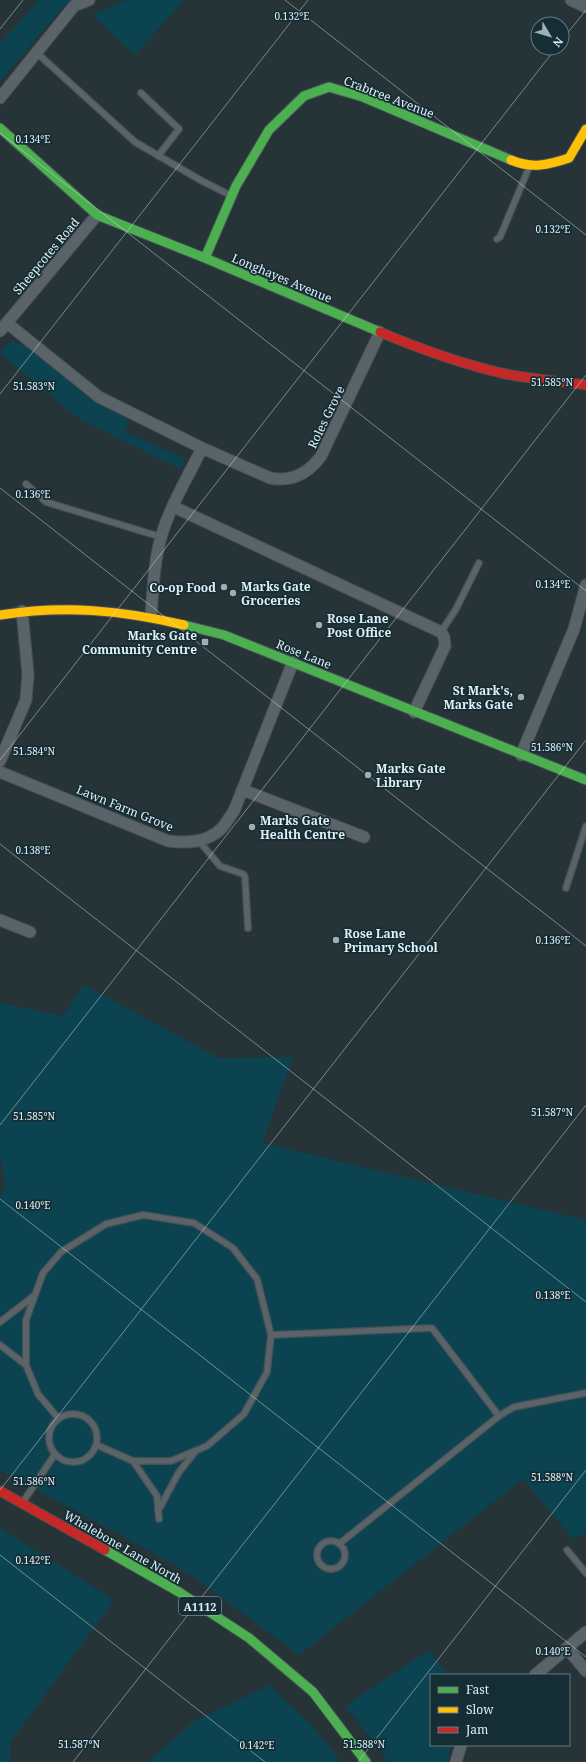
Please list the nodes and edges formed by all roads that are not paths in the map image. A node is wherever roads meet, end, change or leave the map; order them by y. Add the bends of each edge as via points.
1 (89, 0) edge
2 (571, 0) edge
3 (586, 7) edge
4 (37, 53) junction
5 (141, 93) dead end
6 (0, 98) edge
7 (0, 128) edge
8 (586, 129) edge
9 (158, 156) junction
10 (530, 165) junction
11 (231, 196) junction
12 (97, 215) junction
13 (497, 239) dead end
14 (205, 258) junction
15 (3, 327) edge
16 (380, 332) junction
17 (586, 385) edge
18 (202, 448) junction
19 (26, 484) dead end
20 (174, 507) junction
21 (161, 537) junction
22 (479, 563) dead end
23 (586, 585) edge
24 (22, 611) junction
25 (0, 615) edge
26 (151, 616) junction
27 (441, 632) junction
28 (293, 662) junction
29 (414, 712) junction
30 (521, 755) junction
31 (0, 761) edge
32 (0, 772) edge
33 (586, 780) edge
34 (243, 790) junction
35 (586, 826) edge
36 (364, 837) dead end
37 (198, 840) junction
38 (566, 888) dead end
39 (0, 920) edge
40 (248, 928) dead end
41 (30, 932) dead end
42 (36, 1294) junction
43 (0, 1322) edge
44 (271, 1335) junction
45 (0, 1345) edge
46 (26, 1365) junction
47 (586, 1393) edge
48 (499, 1416) junction
49 (58, 1418) junction
50 (97, 1445) junction
51 (197, 1450) junction
52 (55, 1454) junction
53 (133, 1461) junction
54 (0, 1491) edge
55 (22, 1503) junction
56 (158, 1511) junction
57 (159, 1519) dead end
58 (339, 1544) junction
59 (567, 1550) dead end
60 (586, 1573) edge
61 (586, 1632) edge
62 (566, 1648) junction
63 (586, 1671) edge
64 (536, 1674) edge
65 (461, 1746) edge
66 (366, 1762) edge
67 (456, 1762) edge

1 - 4 street via 74,6
2 - 3 street
4 - 6 street
4 - 9 lane via 135,142
5 - 9 lane via 179,129
7 - 12 street, Longhayes Avenue
8 - 10 street, Crabtree Avenue via 568,158 548,164
9 - 11 lane
10 - 11 street, Crabtree Avenue via 521,164 364,97 329,87 304,96 269,130
10 - 13 lane
11 - 14 street, Crabtree Avenue
12 - 14 street, Longhayes Avenue
12 - 15 street, Sheepcotes Road
14 - 16 street, Longhayes Avenue
15 - 18 street, Roles Grove via 99,398
16 - 17 street, Longhayes Avenue via 428,352 466,364 503,373
16 - 18 street, Roles Grove via 325,449 307,472 287,480 270,478
18 - 20 street
19 - 21 lane via 46,502
20 - 21 street
20 - 27 street
21 - 26 street
22 - 27 lane via 456,609
23 - 30 street via 574,630
24 - 25 street, Rose Lane
24 - 26 street, Rose Lane via 82,609
24 - 31 street via 28,674 26,700
26 - 28 street, Rose Lane via 224,635
27 - 29 street via 445,646
28 - 29 street, Rose Lane
28 - 34 street, Lawn Farm Grove
29 - 30 street, Rose Lane
30 - 33 street, Rose Lane
32 - 37 street, Lawn Farm Grove via 168,841 187,843
34 - 36 street
34 - 37 street, Lawn Farm Grove via 234,811 221,829 204,840
35 - 38 lane
37 - 40 lane via 220,866 246,877
39 - 41 street
42 - 43 lane
42 - 44 lane via 43,1273 61,1252 106,1224 143,1214 194,1223 232,1248 256,1279
42 - 46 lane via 26,1320
44 - 48 lane via 432,1328
44 - 51 lane via 267,1372 244,1414 207,1446
45 - 46 lane
46 - 49 lane via 38,1394
47 - 48 lane via 514,1407
48 - 58 lane
49 - 50 lane via 74,1413 83,1415 96,1428
49 - 52 lane via 49,1435
50 - 52 lane via 93,1452 81,1460 67,1461
50 - 53 lane
51 - 53 lane via 171,1461
51 - 56 lane via 179,1472
52 - 55 lane
53 - 56 lane via 157,1496
54 - 55 street, Whalebone Lane North / A1112
55 - 66 street, Whalebone Lane North / A1112 via 179,1592 249,1638 313,1692
56 - 57 lane
58 - 58 lane via 345,1553 342,1565 333,1570 320,1566 316,1557 319,1546 328,1541
59 - 60 lane
61 - 62 street
62 - 63 street
62 - 64 street
65 - 67 street

